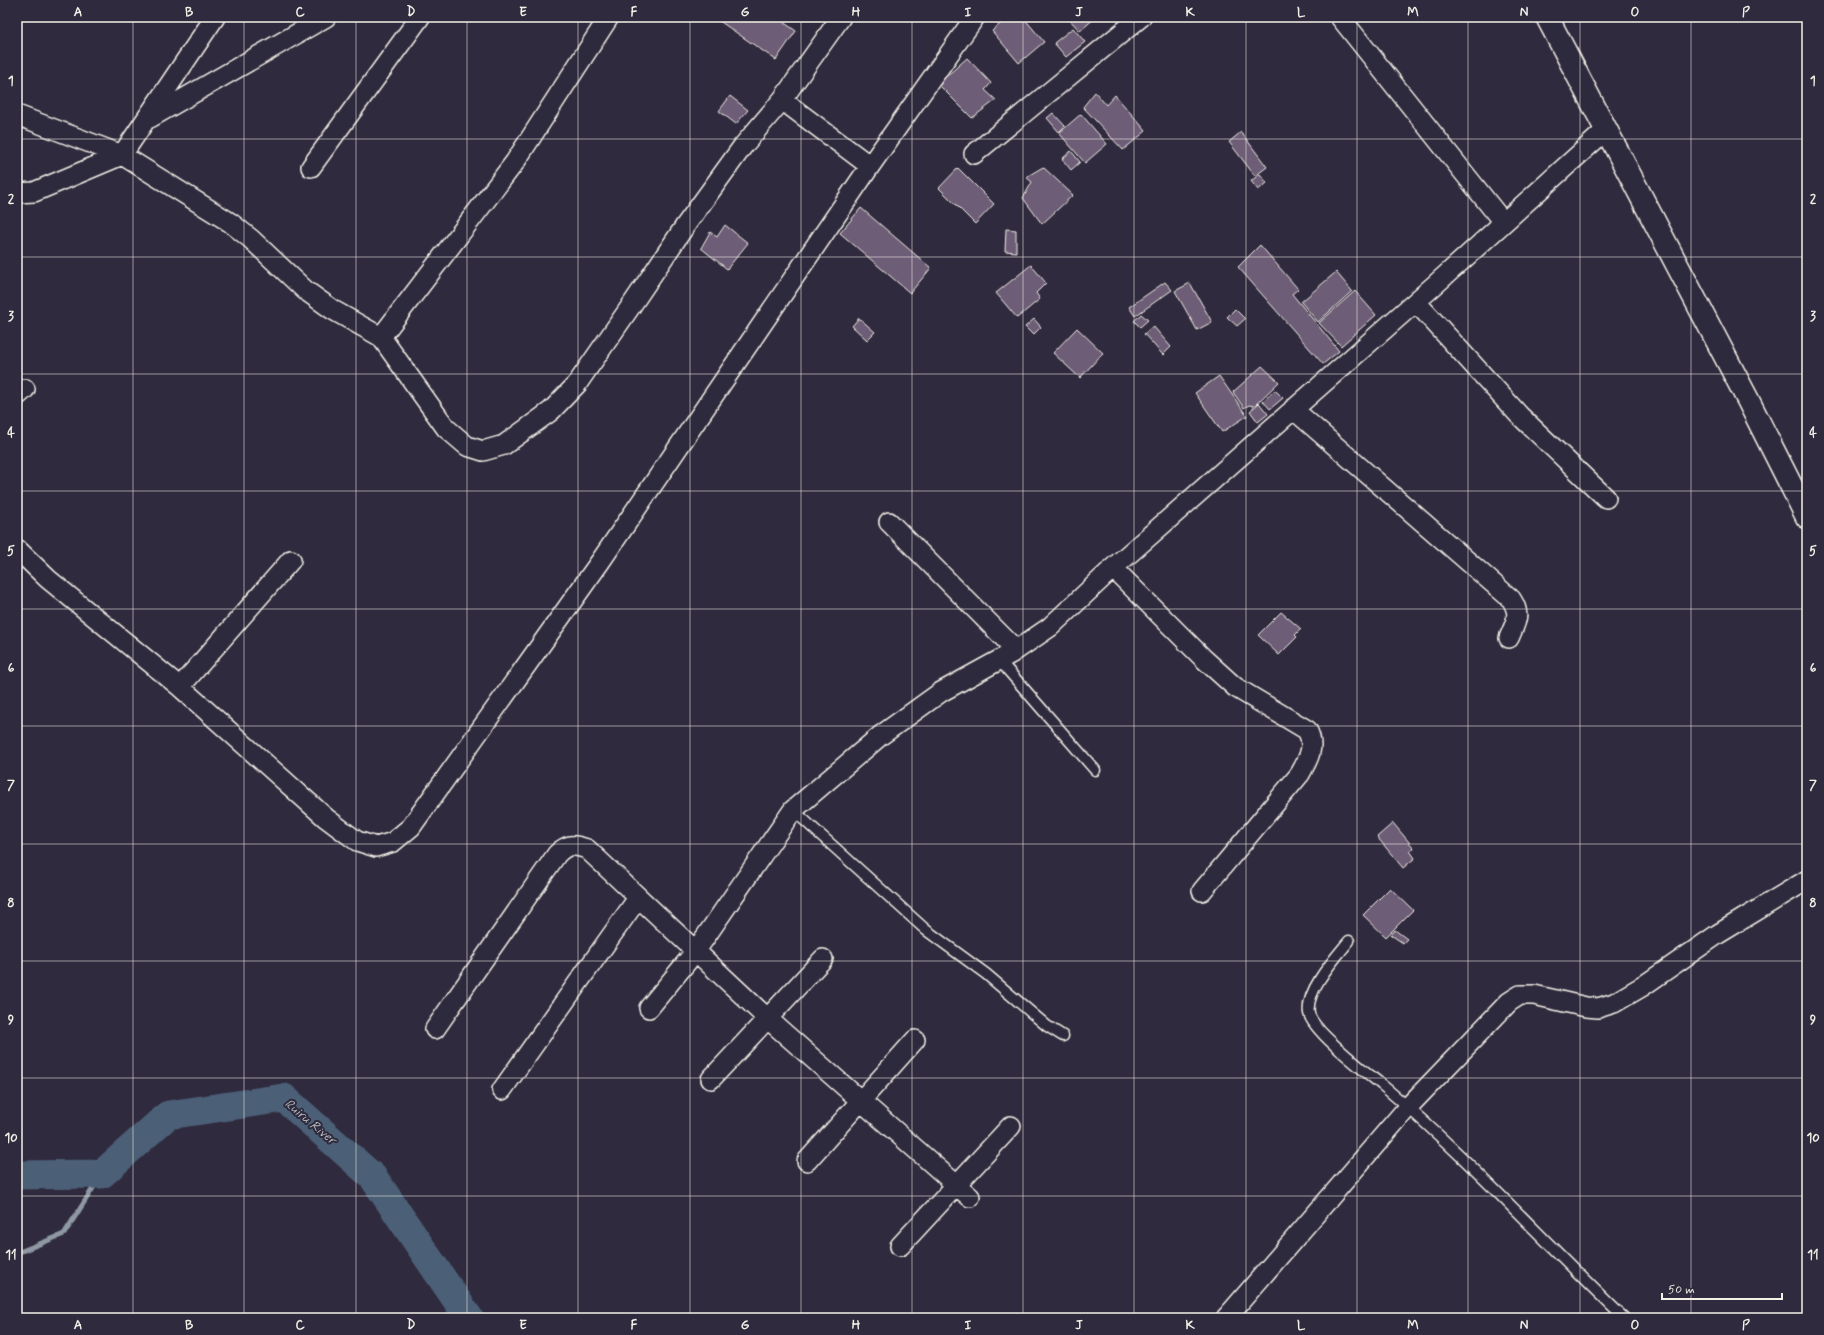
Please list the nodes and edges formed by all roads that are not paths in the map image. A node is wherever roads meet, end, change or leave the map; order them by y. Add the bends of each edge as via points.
1 (215, 17) edge
2 (326, 17) edge
3 (420, 17) edge
4 (609, 17) edge
5 (841, 17) edge
6 (975, 17) edge
7 (1142, 17) edge
8 (1340, 17) edge
9 (1547, 17) edge
10 (782, 100) junction
11 (17, 115) edge
12 (145, 120) junction
13 (1606, 130) junction
14 (974, 154) dead end
15 (122, 155) junction
16 (870, 166) junction
17 (311, 167) dead end
18 (17, 193) edge
19 (1503, 222) junction
20 (1416, 302) junction
21 (381, 337) junction
22 (1293, 409) junction
23 (1606, 498) dead end
24 (1807, 517) edge
25 (889, 522) dead end
26 (17, 550) edge
27 (291, 560) dead end
28 (1113, 568) junction
29 (1509, 638) dead end
30 (1016, 650) junction
31 (999, 660) junction
32 (180, 687) junction
33 (1095, 770) dead end
34 (792, 810) junction
35 (1807, 880) edge
36 (1202, 891) dead end
37 (638, 898) junction
38 (1349, 941) dead end
39 (695, 952) junction
40 (823, 959) dead end
41 (649, 1008) dead end
42 (768, 1020) junction
43 (435, 1029) dead end
44 (1063, 1036) dead end
45 (916, 1040) dead end
46 (711, 1079) dead end
47 (502, 1090) dead end
48 (861, 1102) junction
49 (1408, 1107) junction
50 (1011, 1126) dead end
51 (807, 1161) dead end
52 (963, 1191) junction
53 (900, 1246) dead end
54 (1226, 1318) edge
55 (1624, 1318) edge

1 - 12 street
2 - 12 street
3 - 17 street
4 - 21 street via 515,162
5 - 10 street
6 - 16 street
7 - 14 street
8 - 19 street
9 - 13 street
10 - 16 street
10 - 21 street via 743,146 576,384 551,411 504,445 482,451 468,446 446,428
11 - 15 street
12 - 15 street
13 - 19 street
13 - 24 street
15 - 18 street via 34,192
15 - 21 street via 231,223 305,290 333,310
16 - 32 street via 600,562 411,828 393,842 376,847 357,842 326,818
19 - 20 street
20 - 22 street
20 - 23 street via 1519,415
22 - 28 street
22 - 29 street via 1511,599 1517,607 1517,619
25 - 30 street
26 - 32 street via 48,579
27 - 32 street
28 - 30 street via 1050,627
28 - 36 street via 1235,687 1307,730 1311,737 1309,758 1300,774
30 - 31 street
31 - 33 lane
31 - 34 street via 941,692 880,736
34 - 39 street
34 - 44 lane via 926,930
35 - 49 street via 1614,1002 1598,1008 1534,995 1520,995 1508,1002 1493,1017
37 - 39 street
37 - 43 street via 587,849 575,845 566,846 557,854
37 - 47 street
38 - 49 lane via 1324,973 1314,991 1308,1007 1309,1014 1312,1021 1338,1048
39 - 41 street
39 - 42 street
40 - 42 street
42 - 46 street
42 - 48 street
45 - 48 street
48 - 51 street
48 - 52 street
49 - 54 street
49 - 55 lane
50 - 52 street
52 - 53 street

